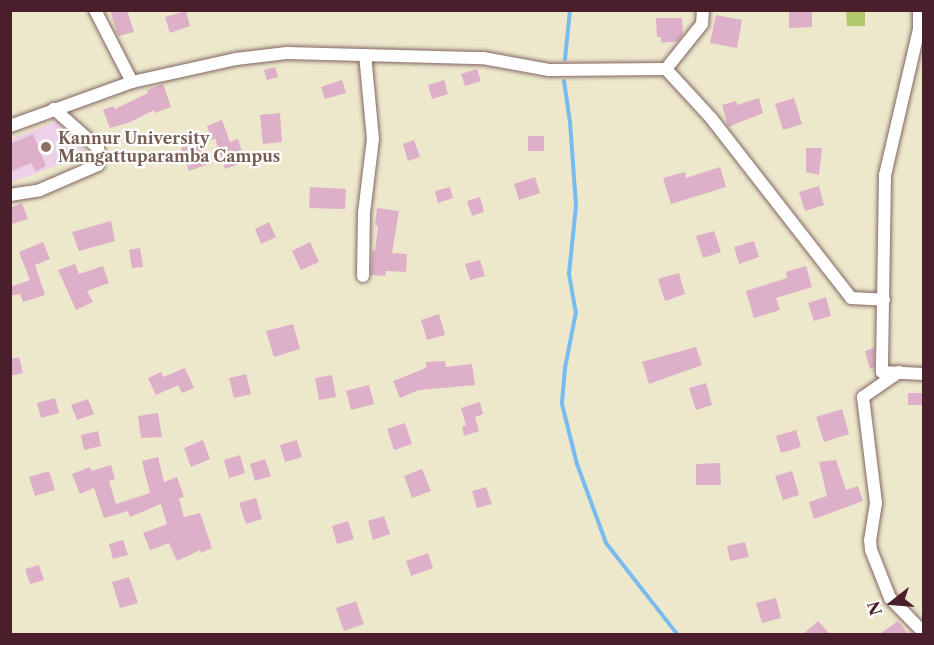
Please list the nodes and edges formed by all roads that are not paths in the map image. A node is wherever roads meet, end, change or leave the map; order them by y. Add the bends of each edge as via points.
1 (95, 10) edge
2 (703, 10) edge
3 (919, 10) edge
4 (920, 39) edge
5 (365, 55) junction
6 (666, 69) junction
7 (132, 82) junction
8 (54, 109) junction
9 (10, 126) edge
10 (10, 195) edge
11 (363, 276) dead end
12 (884, 300) junction
13 (899, 372) junction
14 (924, 374) edge
15 (924, 633) edge

1 - 7 street
2 - 6 street via 702,24
3 - 4 street
4 - 12 street via 885,175
5 - 6 street via 483,58 549,70
5 - 7 street via 257,56
5 - 11 street via 373,139 364,213
6 - 12 street via 711,118 851,298
7 - 8 street
8 - 9 street
8 - 10 street via 98,148 98,165 40,190
12 - 13 street via 882,372
13 - 14 street
13 - 15 street via 863,397 876,503 871,550 890,598

